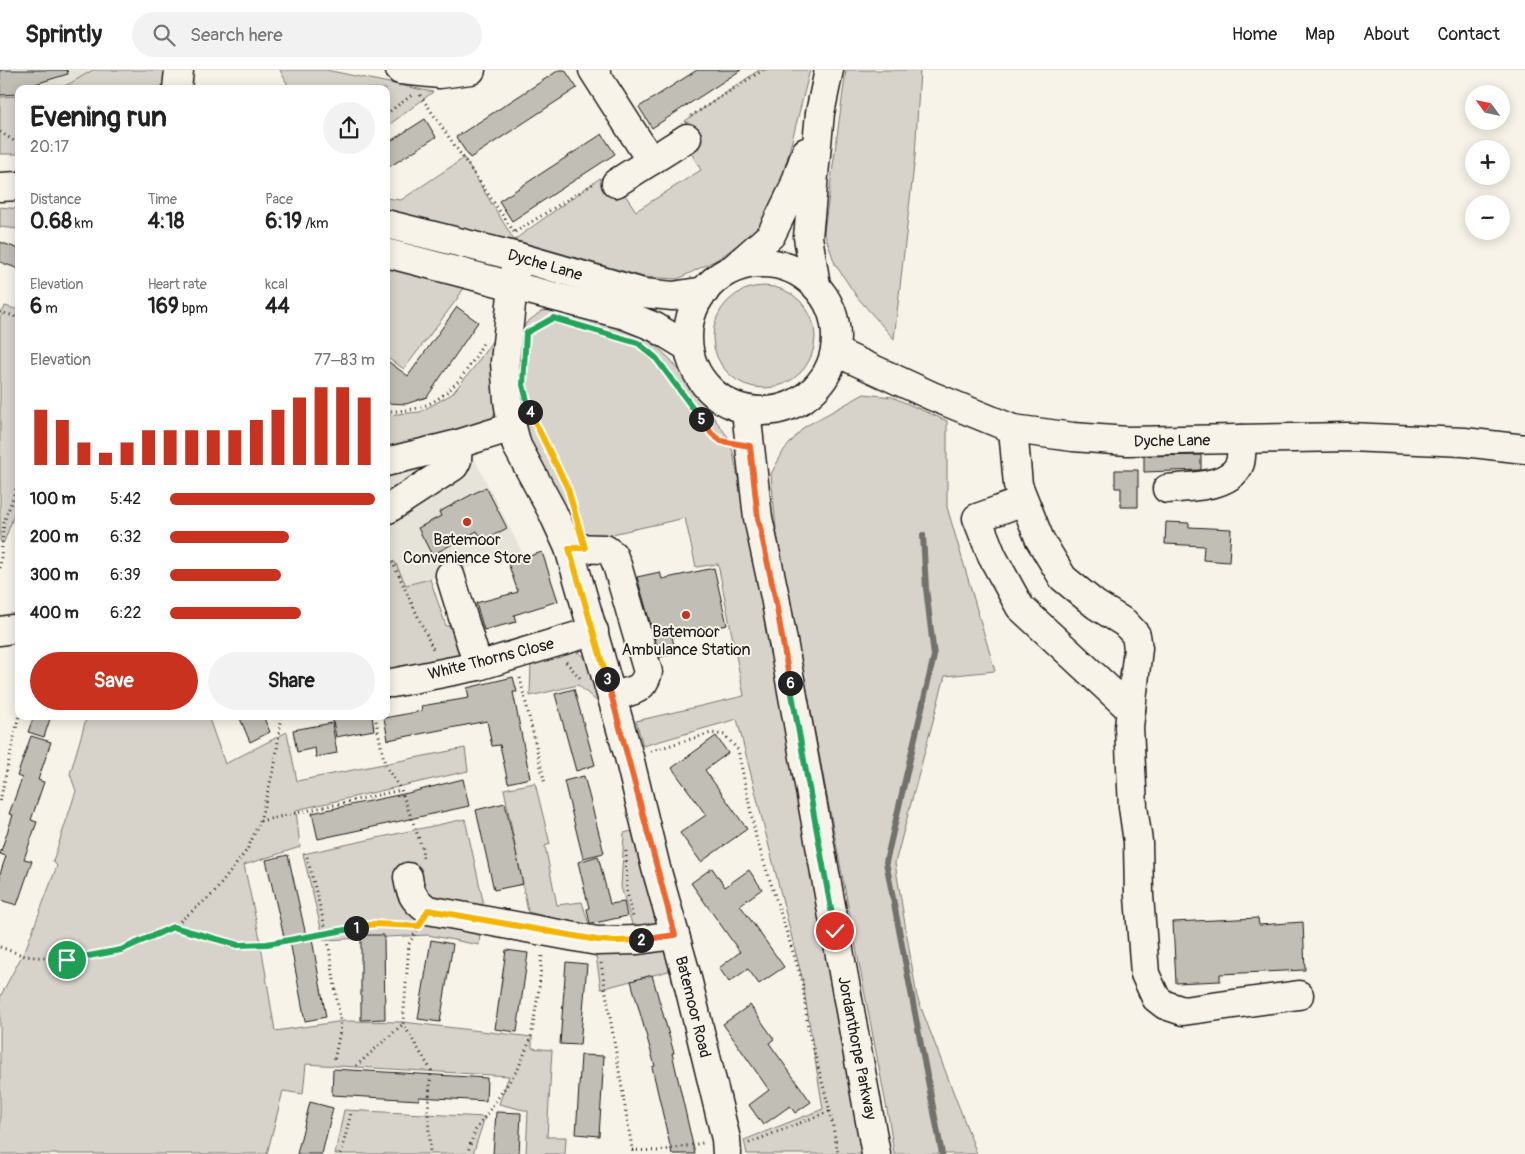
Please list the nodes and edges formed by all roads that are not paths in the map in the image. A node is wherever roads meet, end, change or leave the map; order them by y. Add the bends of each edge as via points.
1 (179, 70) edge
2 (400, 70) edge
3 (471, 70) edge
4 (593, 70) edge
5 (829, 70) edge
6 (177, 85) edge
7 (820, 112) junction
8 (686, 138) road end
9 (651, 161) junction
10 (616, 183) road end
11 (0, 186) edge
12 (15, 186) edge
13 (390, 225) edge
14 (516, 245) junction
15 (390, 255) edge
16 (734, 268) junction
17 (513, 285) junction
18 (816, 286) junction
19 (705, 291) junction
20 (688, 347) junction
21 (836, 352) junction
22 (746, 411) junction
23 (525, 427) junction
24 (1014, 429) junction
25 (1242, 439) junction
26 (458, 444) junction
27 (1525, 449) edge
28 (390, 461) edge
29 (1167, 489) dead end
30 (1024, 500) junction
31 (390, 508) edge
32 (569, 548) junction
33 (450, 575) dead end
34 (594, 631) junction
35 (478, 666) junction
36 (390, 683) edge
37 (612, 696) junction
38 (1131, 710) junction
39 (416, 871) road end
40 (675, 935) junction
41 (1299, 995) dead end
42 (727, 1148) edge
43 (876, 1154) edge

1 - 6 street
2 - 3 street via 440,74
4 - 9 street
5 - 7 street
7 - 16 street via 793,190 771,235
7 - 18 street via 808,237
8 - 9 street
9 - 10 street
11 - 12 street
13 - 14 street, Dyche Lane
14 - 17 street, Batemoor Road
14 - 19 street, Dyche Lane via 643,293 673,296
15 - 17 street, Dyche Lane
16 - 18 street via 760,262 796,270
16 - 19 street via 712,281
17 - 20 street, Dyche Lane via 625,316
17 - 23 street, Batemoor Road via 505,362 508,400
18 - 21 street via 831,307 835,320
19 - 20 street via 696,302 688,324
20 - 22 street via 695,372 703,383 722,401
21 - 22 street via 826,376 802,400 778,410
21 - 24 street, Dyche Lane
22 - 43 street, Jordanthorpe Parkway via 758,518
23 - 26 street
23 - 32 street, Batemoor Road via 517,446
24 - 25 street, Dyche Lane via 1127,442
24 - 30 street via 1018,485
25 - 27 street, Dyche Lane via 1349,437 1464,442
25 - 29 street via 1240,462 1226,480
26 - 28 street
26 - 31 street via 458,460 454,466
30 - 38 street via 1040,540 1063,578 1125,623 1136,635 1138,648
30 - 38 street via 977,518 992,556 1020,607
32 - 34 street, Batemoor Road
32 - 37 street via 606,548 617,565 648,672 646,682 640,688
33 - 35 street
34 - 35 street, White Thorns Close
34 - 37 street, Batemoor Road
35 - 36 street, White Thorns Close
37 - 40 street, Batemoor Road
38 - 41 street via 1132,798 1138,842 1144,964 1156,998 1183,1011
39 - 40 street via 410,889 417,903 428,910 597,940 638,940
40 - 42 street, Batemoor Road

